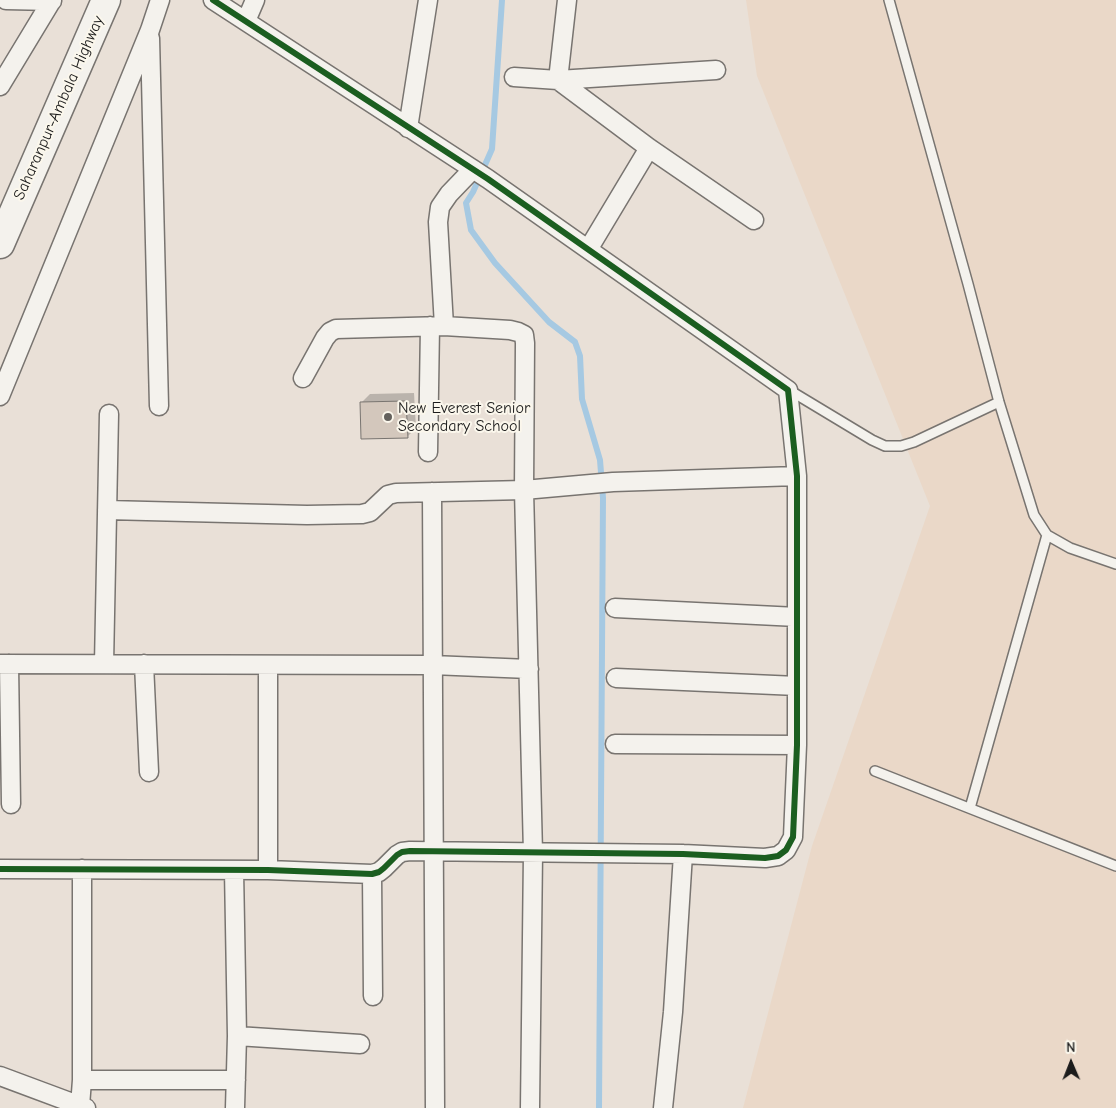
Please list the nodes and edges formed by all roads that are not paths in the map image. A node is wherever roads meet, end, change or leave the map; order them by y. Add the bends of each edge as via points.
1 (6, 0) edge
2 (52, 0) edge
3 (106, 0) edge
4 (160, 0) edge
5 (213, 0) edge
6 (255, 0) edge
7 (428, 0) edge
8 (567, 0) edge
9 (888, 0) edge
10 (246, 21) junction
11 (150, 30) junction
12 (716, 70) dead end
13 (514, 77) dead end
14 (558, 80) junction
15 (0, 86) edge
16 (408, 128) junction
17 (649, 148) junction
18 (479, 173) junction
19 (754, 220) dead end
20 (0, 244) edge
21 (589, 248) junction
22 (437, 326) junction
23 (303, 378) dead end
24 (788, 390) junction
25 (0, 396) edge
26 (999, 402) junction
27 (158, 406) dead end
28 (109, 414) dead end
29 (428, 452) dead end
30 (797, 476) junction
31 (524, 490) junction
32 (432, 492) junction
33 (107, 510) junction
34 (1047, 535) junction
35 (1116, 564) edge
36 (615, 608) dead end
37 (797, 616) junction
38 (5, 664) edge
39 (104, 664) junction
40 (144, 664) junction
41 (268, 665) junction
42 (432, 665) junction
43 (529, 669) junction
44 (616, 678) dead end
45 (797, 686) junction
46 (615, 744) dead end
47 (798, 745) junction
48 (875, 771) dead end
49 (149, 772) dead end
50 (11, 804) dead end
51 (970, 808) junction
52 (434, 852) junction
53 (533, 853) junction
54 (683, 854) junction
55 (1116, 866) edge
56 (0, 869) edge
57 (82, 869) junction
58 (234, 870) junction
59 (268, 870) junction
60 (372, 874) junction
61 (373, 996) dead end
62 (237, 1036) junction
63 (360, 1044) dead end
64 (0, 1076) edge
65 (82, 1080) junction
66 (236, 1080) junction
67 (83, 1107) edge
68 (235, 1108) edge
69 (435, 1108) edge
70 (530, 1108) edge
71 (664, 1108) edge

1 - 2 street
2 - 15 street
3 - 20 main road, Saharanpur-Ambala Highway
4 - 11 street
5 - 10 street
6 - 10 street
7 - 16 street
8 - 14 street
9 - 26 lane
10 - 16 street
11 - 25 street
11 - 27 street
12 - 14 street
13 - 14 street
14 - 17 street
16 - 18 street
17 - 19 street
17 - 21 street
18 - 21 street
18 - 22 street via 449,194 440,207
21 - 24 street
22 - 23 street via 336,329 325,338
22 - 29 street
22 - 31 street via 510,330 524,335
24 - 26 lane via 885,446 914,442
24 - 30 street
26 - 34 lane via 1034,515
28 - 33 street
30 - 31 street via 587,483
30 - 37 street
31 - 32 street
31 - 43 street
32 - 33 street via 396,492 370,512 362,514
32 - 42 street
33 - 39 street
34 - 35 lane via 1070,548
34 - 51 lane
36 - 37 street
37 - 45 street
38 - 39 street
38 - 50 street
39 - 40 street
40 - 41 street
40 - 49 street
41 - 42 street
41 - 59 street
42 - 43 street
42 - 52 street
43 - 53 street
44 - 45 street
45 - 47 street
46 - 47 street
47 - 54 street via 793,837 786,850 778,856 765,858
48 - 51 lane
51 - 55 lane
52 - 53 street
52 - 60 street via 402,852 379,872
52 - 69 street
53 - 54 street
53 - 70 street
54 - 71 street
56 - 57 street
57 - 58 street
57 - 65 street
58 - 59 street
58 - 62 street
59 - 60 street
60 - 61 street
62 - 63 street
62 - 66 street
64 - 67 street
65 - 66 street
65 - 67 street
66 - 68 street

